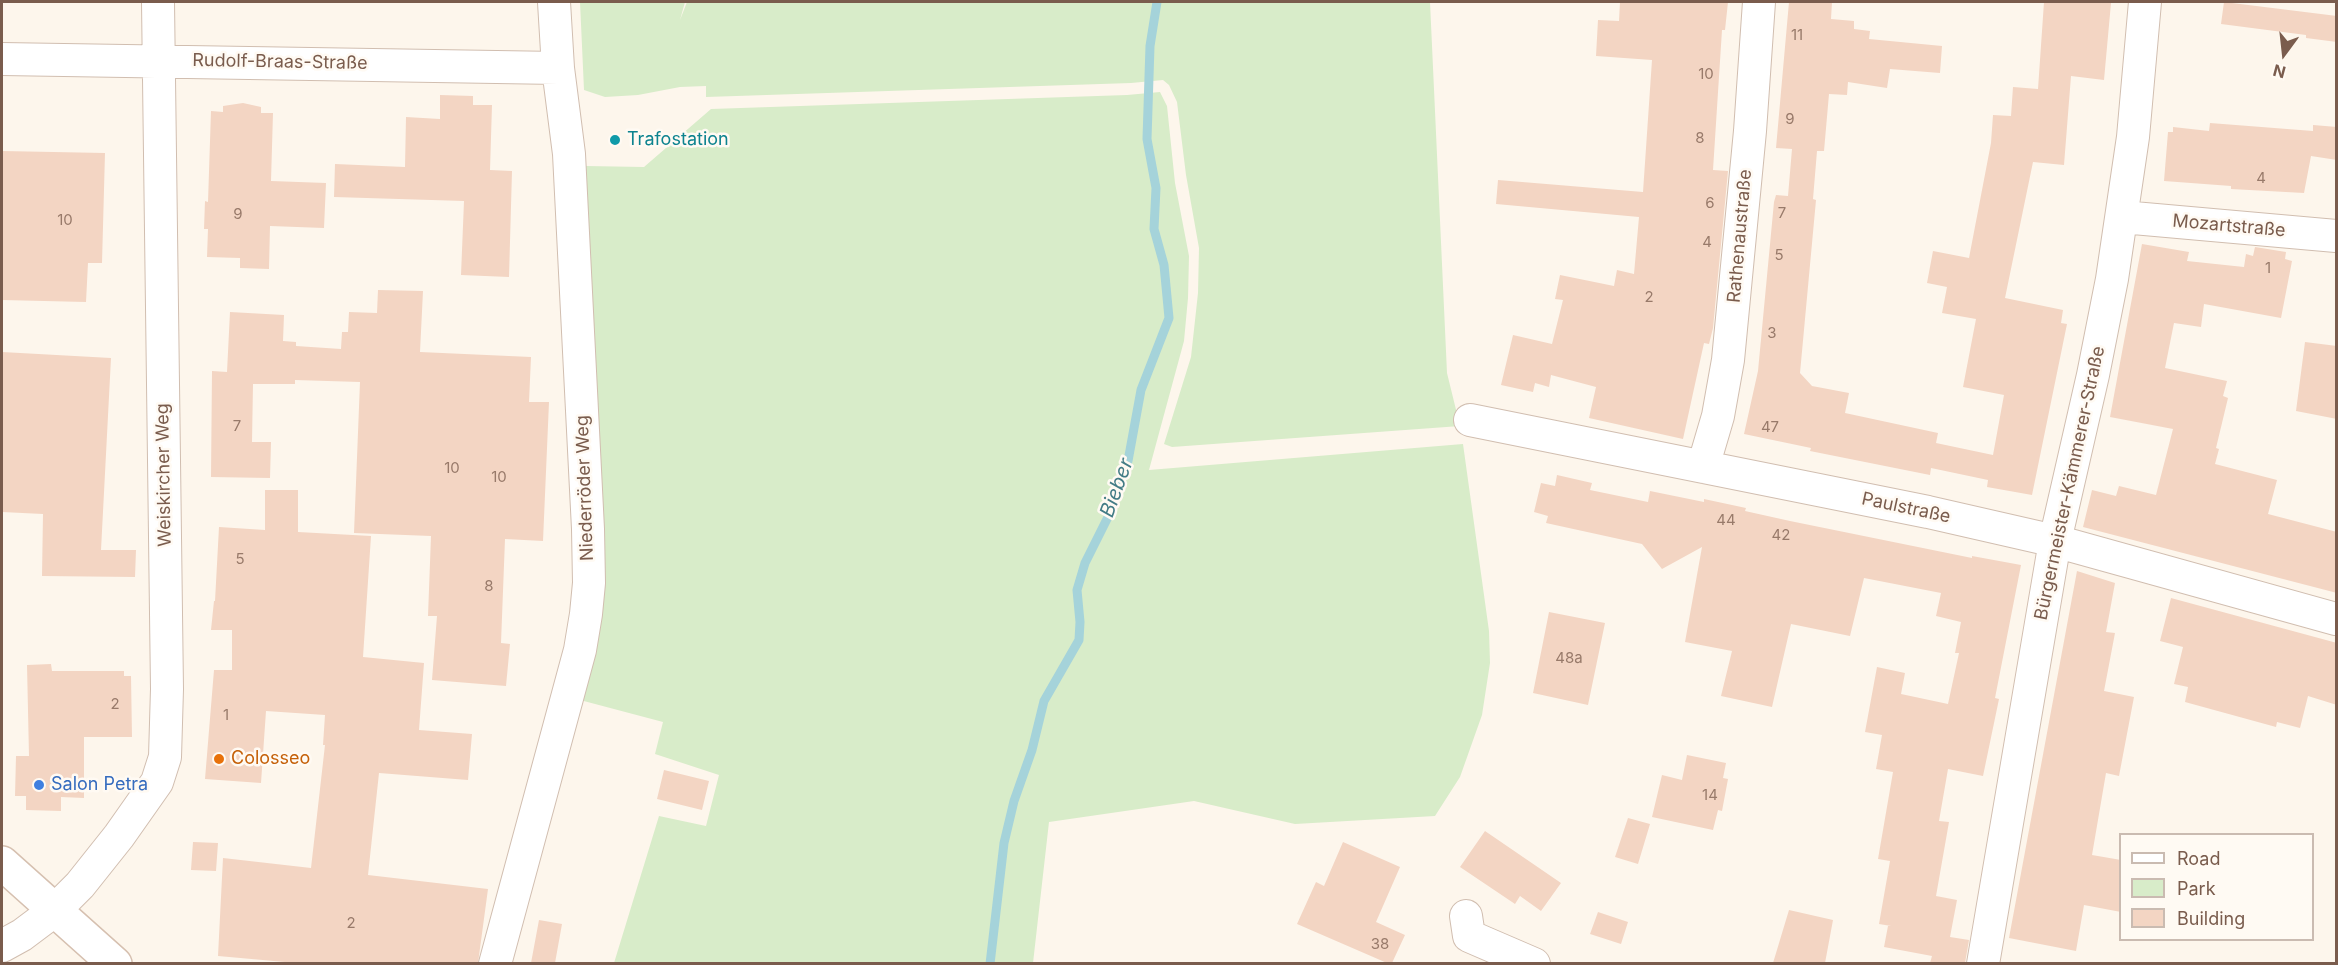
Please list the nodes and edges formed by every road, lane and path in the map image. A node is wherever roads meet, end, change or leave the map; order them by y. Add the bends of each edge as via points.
1 (158, 2) edge
2 (554, 2) edge
3 (1759, 2) edge
4 (2145, 2) edge
5 (2, 58) edge
6 (159, 60) junction
7 (558, 68) junction
8 (2122, 217) junction
9 (2337, 236) edge
10 (1470, 420) dead end
11 (1703, 467) junction
12 (2055, 541) junction
13 (2337, 619) edge
14 (2, 863) edge
15 (54, 911) junction
16 (1466, 916) dead end
17 (2, 946) edge
18 (115, 963) edge
19 (495, 963) edge
20 (1534, 963) edge
21 (1983, 963) edge

1 - 6 street, Weiskircher Weg
2 - 7 street, Niederröder Weg
3 - 11 street, Rathenaustraße via 1728,360 1718,416
4 - 8 street, Bürgermeister-Kämmerer-Straße
5 - 6 street, Rudolf-Braas-Straße
6 - 7 street, Rudolf-Braas-Straße
6 - 15 street, Weiskircher Weg via 165,757 158,782 144,802 80,885
7 - 19 street, Niederröder Weg via 568,154 588,530 586,614 580,650
8 - 9 street, Mozartstraße
8 - 12 street, Bürgermeister-Kämmerer-Straße via 2093,375
10 - 11 street, Paulstraße
11 - 12 street, Paulstraße
12 - 13 street, Paulstraße
12 - 21 street, Bürgermeister-Kämmerer-Straße
14 - 15 street
15 - 17 street, Weiskircher Weg
15 - 18 street
16 - 20 street via 1469,936

